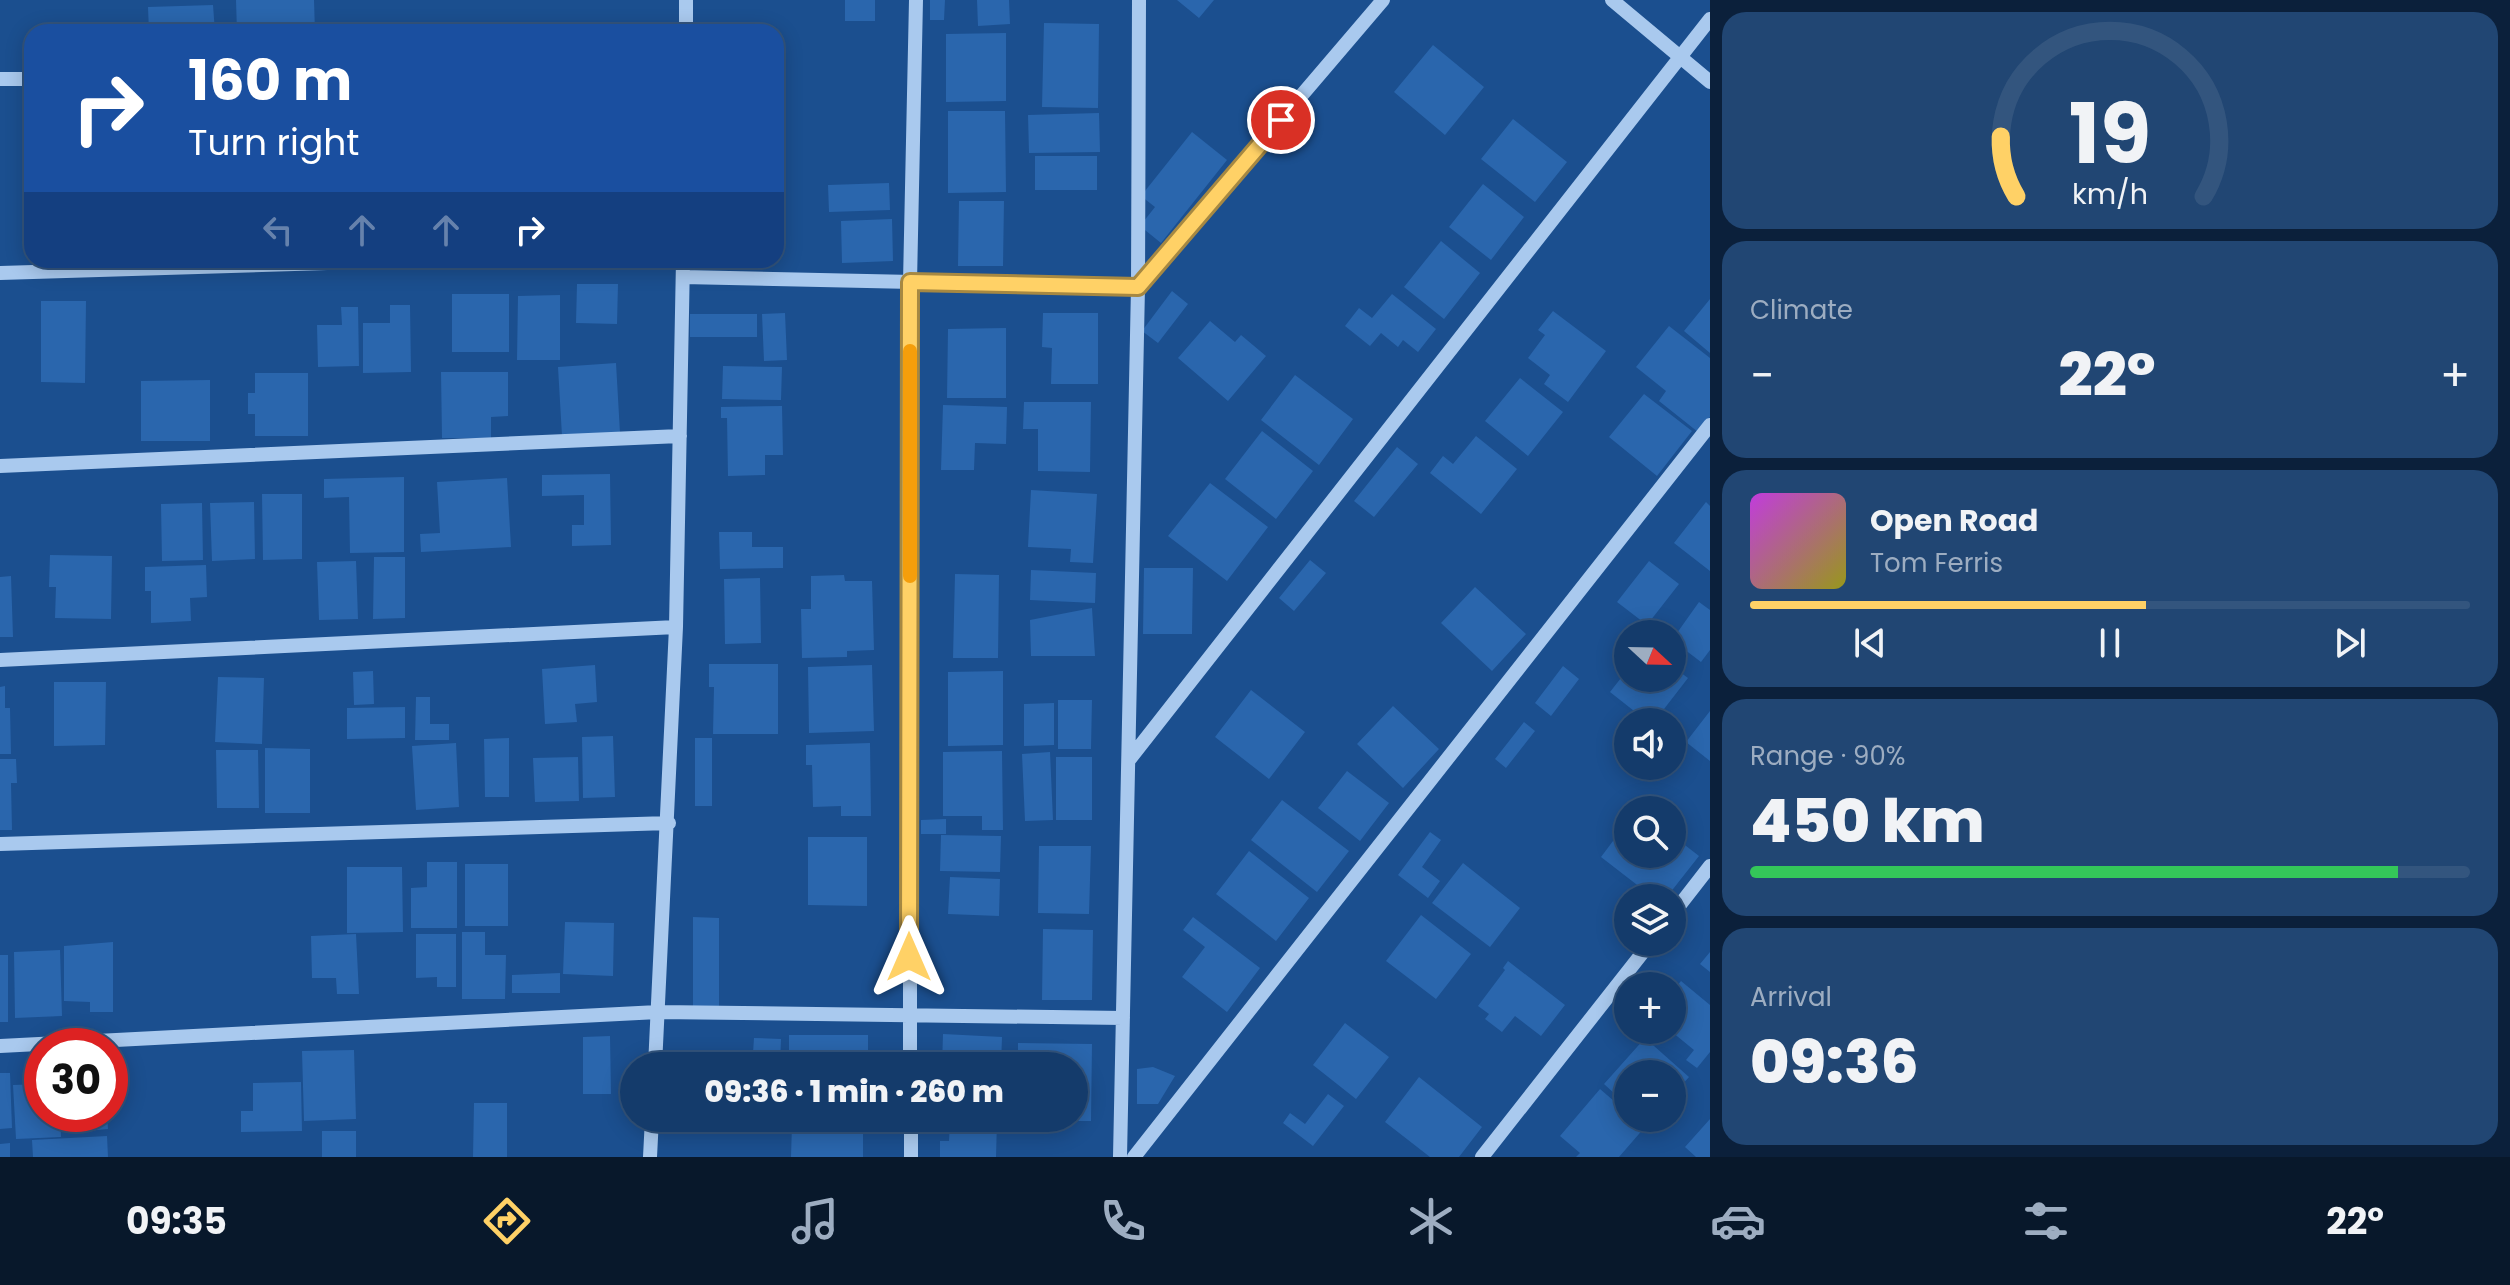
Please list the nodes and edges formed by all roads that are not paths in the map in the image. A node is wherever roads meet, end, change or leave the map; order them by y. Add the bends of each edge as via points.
1 (686, 0) edge
2 (916, 0) edge
3 (1139, 0) edge
4 (1383, 0) edge
5 (1612, 0) edge
6 (1710, 19) edge
7 (686, 24) edge
8 (1679, 56) junction
9 (0, 79) edge
10 (24, 79) edge
11 (1710, 82) edge
12 (163, 268) edge
13 (683, 268) edge
14 (0, 273) edge
15 (683, 277) junction
16 (910, 282) junction
17 (1138, 287) junction
18 (1710, 425) edge
19 (680, 436) junction
20 (0, 466) edge
21 (676, 627) junction
22 (0, 660) edge
23 (1129, 760) junction
24 (669, 823) junction
25 (0, 844) edge
26 (1710, 866) edge
27 (1686, 897) edge
28 (1640, 956) edge
29 (658, 1012) junction
30 (909, 1018) junction
31 (1123, 1018) junction
32 (0, 1046) edge
33 (656, 1052) edge
34 (910, 1052) edge
35 (651, 1132) edge
36 (911, 1132) edge
37 (650, 1157) edge
38 (911, 1157) edge
39 (1120, 1157) edge
40 (1134, 1157) edge
41 (1482, 1157) edge

1 - 7 street
2 - 16 street
3 - 17 street
4 - 17 street
5 - 8 street
6 - 8 street
8 - 11 street
8 - 23 street
9 - 10 street
12 - 14 street
13 - 15 street
15 - 16 street
15 - 19 street
16 - 17 street
16 - 30 street
17 - 23 street
18 - 40 street
19 - 20 street
19 - 21 street
21 - 22 street
21 - 24 street
23 - 31 street
24 - 25 street
24 - 29 street
26 - 27 street
28 - 41 street
29 - 30 street
29 - 32 street
29 - 33 street
30 - 31 street
30 - 34 street
31 - 39 street
35 - 37 street
36 - 38 street

